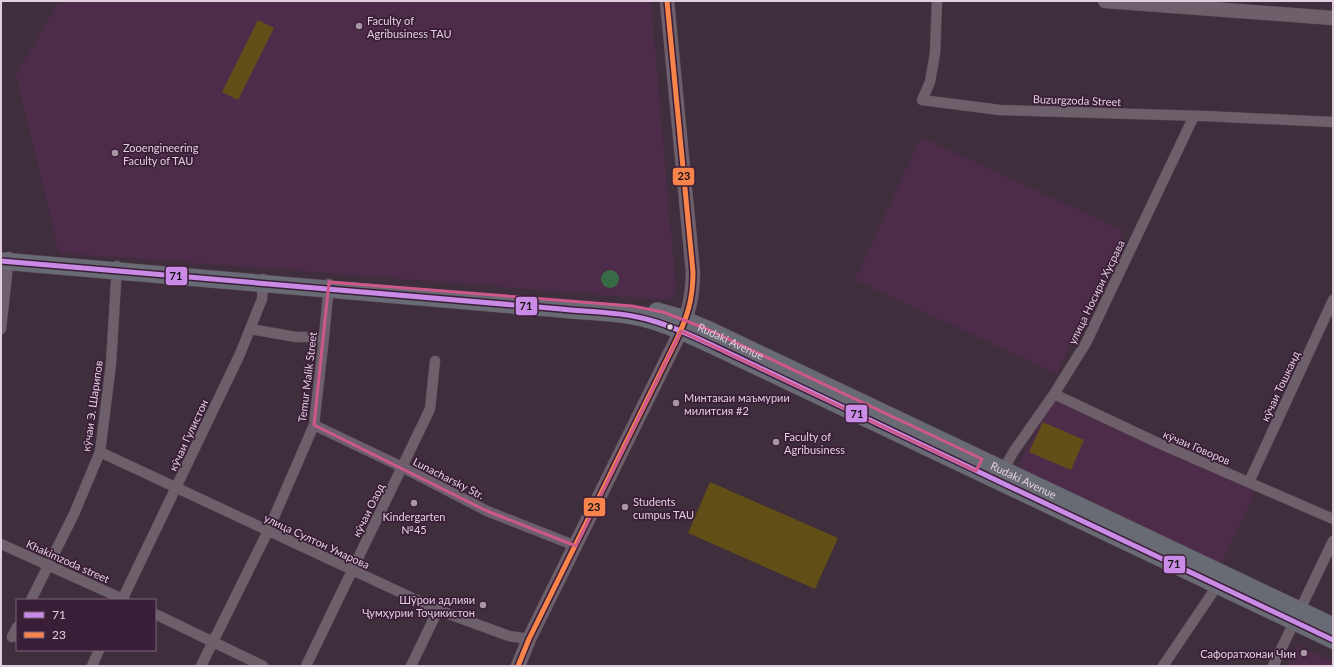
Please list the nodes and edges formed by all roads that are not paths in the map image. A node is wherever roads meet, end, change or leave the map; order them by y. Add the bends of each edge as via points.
1 (667, 1) edge
2 (937, 1) edge
3 (1105, 1) edge
4 (1333, 18) edge
5 (1194, 116) junction
6 (1333, 122) edge
7 (5, 257) edge
8 (117, 267) junction
9 (263, 280) junction
10 (329, 286) junction
11 (1333, 300) edge
12 (683, 326) junction
13 (1, 329) edge
14 (250, 329) junction
15 (324, 337) junction
16 (435, 361) dead end
17 (1054, 394) junction
18 (314, 425) junction
19 (100, 452) junction
20 (979, 465) junction
21 (402, 467) junction
22 (1004, 470) junction
23 (1249, 482) junction
24 (177, 488) junction
25 (1333, 519) edge
26 (268, 531) junction
27 (1333, 541) edge
28 (1, 544) edge
29 (576, 546) junction
30 (49, 566) junction
31 (352, 570) junction
32 (1220, 579) junction
33 (32, 599) edge
34 (121, 599) edge
35 (123, 599) edge
36 (438, 610) junction
37 (156, 614) edge
38 (1297, 615) junction
39 (1333, 626) edge
40 (16, 629) edge
41 (12, 637) dead end
42 (529, 640) junction
43 (1333, 640) edge
44 (212, 642) junction
45 (99, 651) edge
46 (92, 666) edge
47 (201, 666) edge
48 (263, 666) edge
49 (306, 666) edge
50 (411, 666) edge
51 (518, 666) edge
52 (1163, 666) edge
53 (1273, 666) edge

1 - 12 main road via 693,272 691,301
2 - 5 street, Buzurgzoda Street via 935,53 930,82 922,100 1000,110
3 - 4 main road
5 - 6 street, Buzurgzoda Street
5 - 17 street, улица Носири Хусрава via 1086,344
7 - 8 highway, Rudaki Avenue
7 - 13 street
8 - 9 highway, Rudaki Avenue
8 - 19 street, кӯчаи Э. Шарипов via 111,364
9 - 10 highway, Rudaki Avenue
9 - 14 street, кӯчаи Гулистон via 262,299
10 - 12 highway, Rudaki Avenue via 630,316
10 - 15 street, Temur Malik Street
11 - 23 street, кӯчаи Тошканд
12 - 20 highway, Rudaki Avenue
12 - 29 main road
14 - 15 street via 296,337
14 - 24 street, кӯчаи Гулистон
15 - 18 street, Temur Malik Street
16 - 21 street, кӯчаи Озод via 430,409
17 - 22 street, улица Носири Хусрава via 1014,451
17 - 23 street, кӯчаи Говоров
18 - 21 street, Lunacharsky Str.
18 - 26 street, Temur Malik Street
19 - 24 street, улица Султон Умарова
19 - 30 street, кӯчаи Э. Шарипов
20 - 22 highway, Rudaki Avenue
20 - 32 highway, Rudaki Avenue
21 - 29 street, Lunacharsky Str. via 487,511
21 - 31 street, кӯчаи Озод
22 - 32 highway, Rudaki Avenue
23 - 25 street, кӯчаи Говоров
24 - 26 street, улица Султон Умарова
24 - 35 street, кӯчаи Гулистон
26 - 31 street, улица Султон Умарова
26 - 44 street, Temur Malik Street
27 - 38 street
28 - 30 street, Khakimzoda street
29 - 42 main road
30 - 33 street, кӯчаи Э. Шарипов
30 - 34 street, Khakimzoda street
31 - 36 street, улица Султон Умарова
31 - 49 street, кӯчаи Озод
32 - 38 highway, Rudaki Avenue
32 - 52 street
36 - 42 street, улица Султон Умарова via 509,636
36 - 50 street
37 - 44 street
38 - 39 highway, Rudaki Avenue
38 - 43 highway, Rudaki Avenue
38 - 53 street
40 - 41 street
42 - 51 main road
44 - 47 street, Temur Malik Street
44 - 48 street
45 - 46 street

